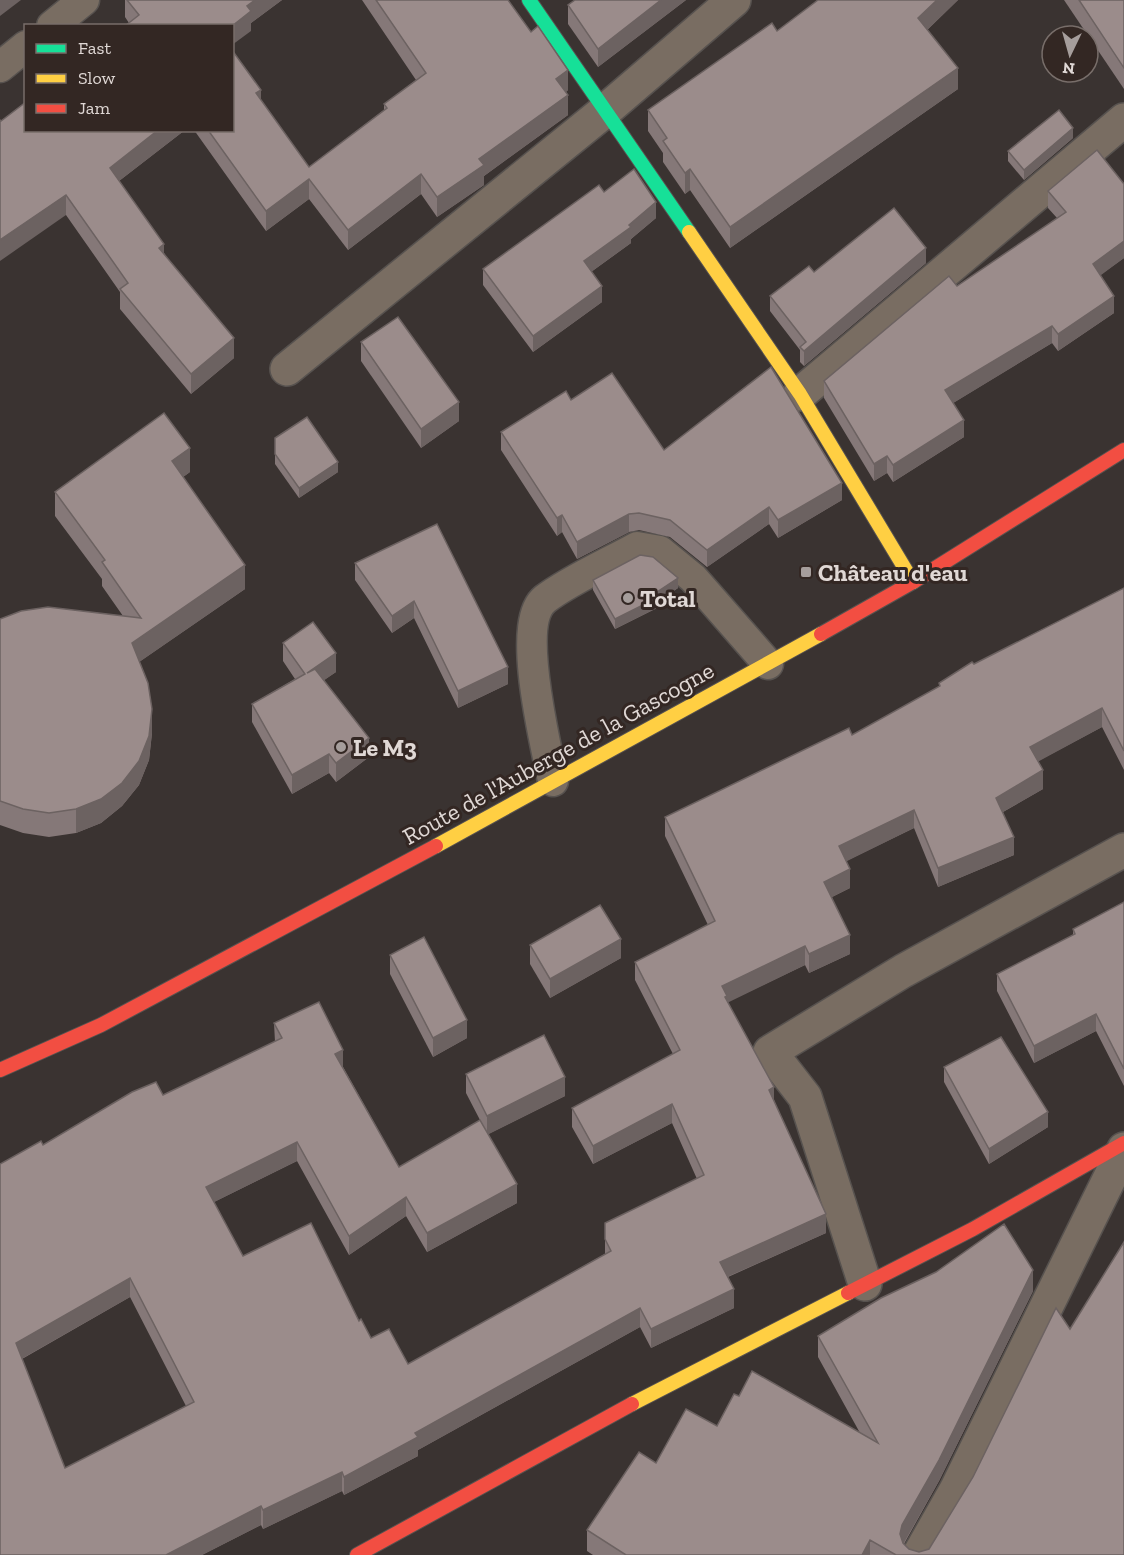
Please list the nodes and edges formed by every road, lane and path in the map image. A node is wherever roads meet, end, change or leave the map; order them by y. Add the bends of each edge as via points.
1 (84, 0) edge
2 (529, 0) edge
3 (734, 0) edge
4 (54, 24) edge
5 (24, 48) edge
6 (0, 67) edge
7 (606, 110) junction
8 (1124, 120) edge
9 (287, 369) dead end
10 (800, 394) junction
11 (1124, 450) edge
12 (913, 582) junction
13 (768, 664) junction
14 (553, 781) junction
15 (1124, 850) edge
16 (0, 1070) edge
17 (1124, 1143) edge
18 (1124, 1149) edge
19 (865, 1284) junction
20 (357, 1555) edge
21 (919, 1555) edge

1 - 4 lane
2 - 7 street
3 - 7 street
5 - 6 lane
7 - 9 street
7 - 10 street
8 - 10 street
10 - 12 street
11 - 12 street, Route de l'Auberge de la Gascogne
12 - 13 street, Route de l'Auberge de la Gascogne
13 - 14 street, Route de l'Auberge de la Gascogne
13 - 14 lane via 693,578 660,551 637,547 543,600 534,623 532,675
14 - 16 street, Route de l'Auberge de la Gascogne via 101,1025
15 - 19 street via 903,971 770,1052 805,1097
17 - 19 street
18 - 21 street via 956,1490
19 - 20 street via 618,1411

